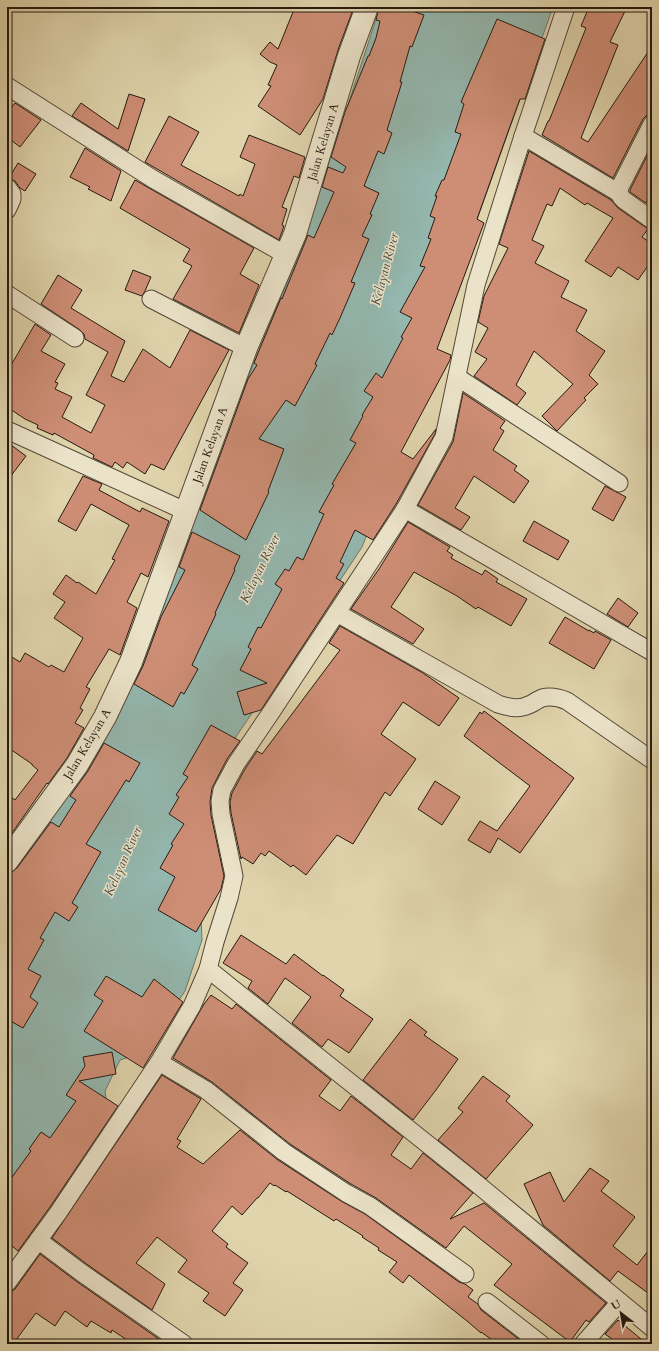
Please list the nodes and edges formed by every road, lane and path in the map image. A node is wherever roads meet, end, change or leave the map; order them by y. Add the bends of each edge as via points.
1 (367, 7) edge
2 (566, 7) edge
3 (7, 86) edge
4 (652, 124) edge
5 (523, 136) junction
6 (7, 187) edge
7 (619, 193) junction
8 (7, 210) edge
9 (652, 220) edge
10 (286, 255) junction
11 (7, 294) edge
12 (151, 299) dead end
13 (75, 338) dead end
14 (246, 348) junction
15 (457, 377) junction
16 (7, 430) edge
17 (619, 483) dead end
18 (405, 509) junction
19 (185, 511) junction
20 (336, 613) junction
21 (652, 652) edge
22 (652, 760) edge
23 (7, 861) edge
24 (208, 969) junction
25 (159, 1062) junction
26 (38, 1240) junction
27 (465, 1274) dead end
28 (7, 1283) edge
29 (487, 1302) dead end
30 (620, 1302) junction
31 (652, 1328) edge
32 (184, 1344) edge
33 (541, 1344) edge
34 (583, 1344) edge

1 - 10 street, Jalan Kelayan A via 349,56 295,234
2 - 5 street
3 - 10 street via 153,179
4 - 7 street
5 - 7 street
5 - 15 street via 476,285
6 - 8 street via 12,199
7 - 9 street via 620,197
10 - 14 street, Jalan Kelayan A
11 - 13 street
12 - 14 street
14 - 19 street, Jalan Kelayan A
15 - 17 street
15 - 18 street via 444,437
16 - 19 street
18 - 20 street
18 - 21 street
19 - 23 street, Jalan Kelayan A via 131,662 105,717 77,765
20 - 22 street via 498,704 519,708 543,698 553,697 567,701
20 - 24 street via 236,764 222,790 221,814 234,876
24 - 25 street via 192,1006
24 - 30 street via 465,1174
25 - 26 street
25 - 27 street via 206,1090 284,1152 370,1206
26 - 28 street
26 - 32 street
29 - 33 street
30 - 31 street
30 - 34 street

